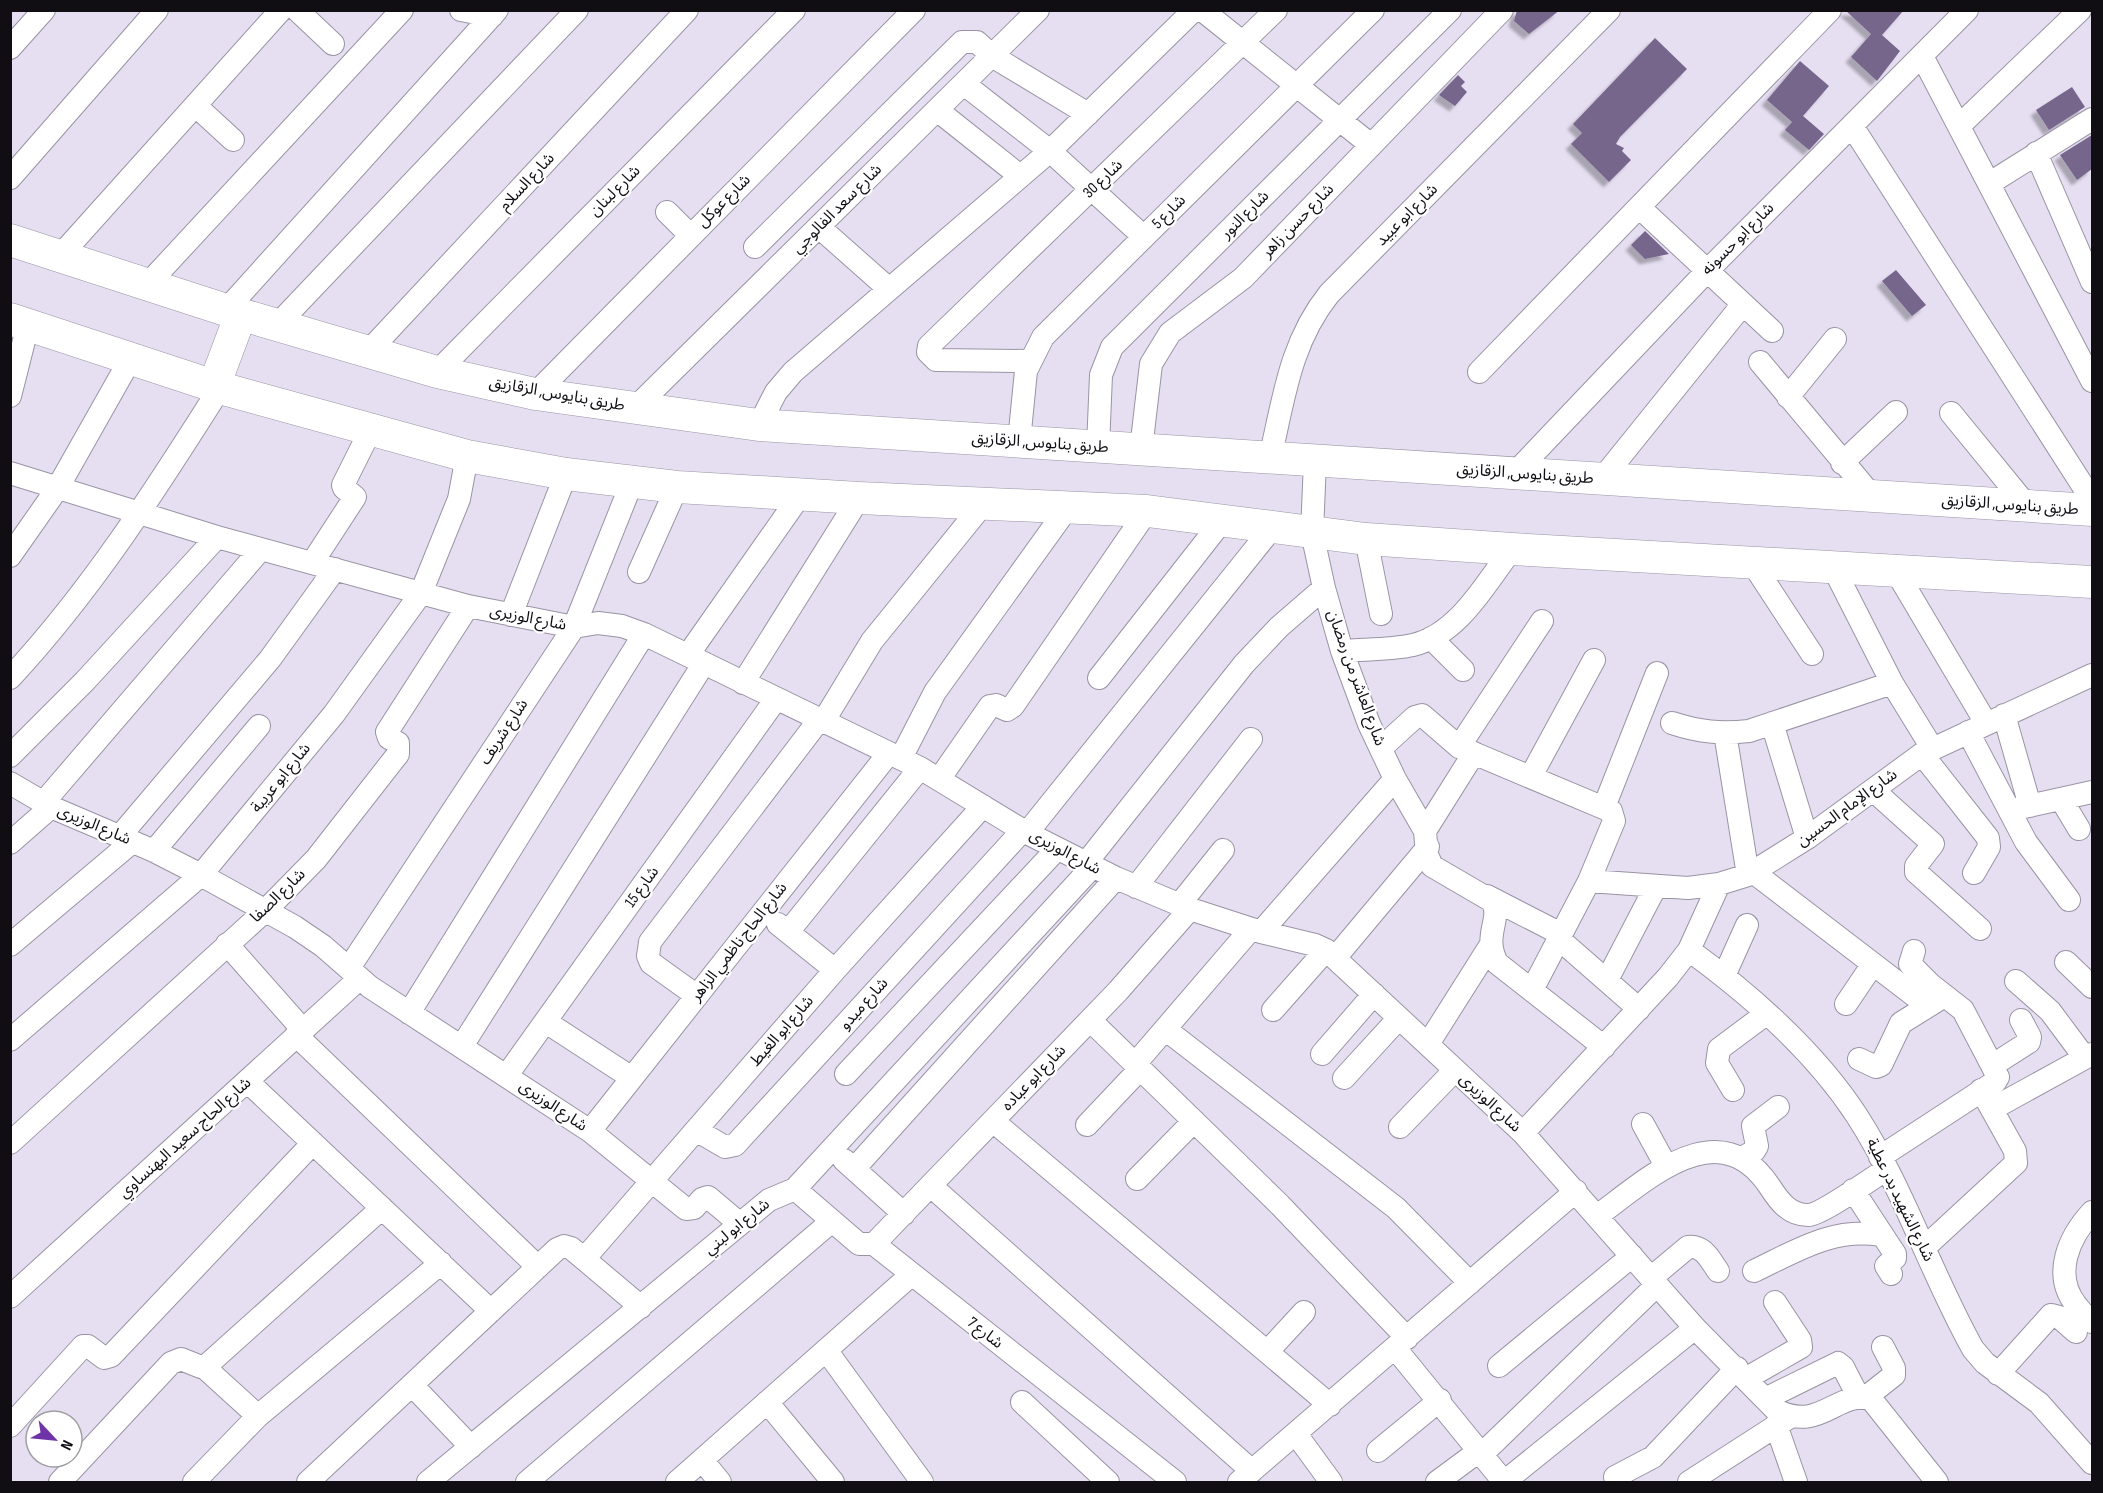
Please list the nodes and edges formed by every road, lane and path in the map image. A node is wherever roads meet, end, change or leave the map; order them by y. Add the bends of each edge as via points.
1 (44, 10) edge
2 (157, 10) edge
3 (281, 10) edge
4 (297, 10) edge
5 (402, 10) edge
6 (461, 10) edge
7 (577, 10) edge
8 (687, 10) edge
9 (794, 10) edge
10 (914, 10) edge
11 (1038, 10) edge
12 (1276, 10) edge
13 (1373, 10) edge
14 (1450, 10) edge
15 (1502, 10) edge
16 (1609, 10) edge
17 (1830, 10) edge
18 (1967, 10) edge
19 (2080, 10) edge
20 (1187, 13) edge
21 (494, 14) edge
22 (1243, 43) junction
23 (333, 44) dead end
24 (10, 48) edge
25 (992, 56) junction
26 (1922, 56) junction
27 (964, 84) junction
28 (1297, 86) junction
29 (196, 106) junction
30 (937, 111) junction
31 (1088, 114) junction
32 (2092, 119) edge
33 (1340, 120) junction
34 (1852, 126) junction
35 (1959, 126) junction
36 (233, 140) dead end
37 (1371, 145) junction
38 (1050, 151) junction
39 (2036, 153) junction
40 (1020, 176) junction
41 (10, 178) edge
42 (1990, 183) junction
43 (1092, 190) junction
44 (1639, 207) junction
45 (667, 212) dead end
46 (819, 227) junction
47 (690, 235) junction
48 (1144, 237) junction
49 (2084, 237) edge
50 (10, 240) edge
51 (755, 246) dead end
52 (58, 257) junction
53 (1707, 271) junction
54 (2092, 282) edge
55 (147, 285) junction
56 (889, 289) junction
57 (1743, 304) junction
58 (234, 312) junction
59 (20, 322) edge
60 (278, 324) junction
61 (1772, 331) dead end
62 (1835, 339) dead end
63 (367, 352) junction
64 (131, 358) junction
65 (1029, 361) junction
66 (1760, 363) dead end
67 (437, 372) junction
68 (1479, 372) dead end
69 (2092, 381) edge
70 (217, 387) junction
71 (535, 394) junction
72 (10, 396) edge
73 (1788, 397) junction
74 (635, 408) junction
75 (1896, 412) dead end
76 (1951, 413) dead end
77 (759, 425) junction
78 (371, 429) junction
79 (1019, 441) junction
80 (1098, 447) junction
81 (1141, 449) junction
82 (467, 456) junction
83 (1270, 458) junction
84 (1315, 461) junction
85 (1842, 463) junction
86 (10, 473) edge
87 (1515, 473) junction
88 (566, 474) junction
89 (1602, 479) junction
90 (632, 482) junction
91 (677, 487) junction
92 (57, 489) junction
93 (801, 494) junction
94 (1872, 496) junction
95 (859, 498) junction
96 (2092, 500) edge
97 (984, 503) junction
98 (2027, 506) junction
99 (1068, 507) junction
100 (2092, 510) edge
101 (1147, 511) junction
102 (140, 514) junction
103 (1222, 521) junction
104 (1272, 528) junction
105 (1312, 533) junction
106 (217, 537) junction
107 (1366, 539) junction
108 (261, 549) junction
109 (1512, 549) junction
110 (10, 556) edge
111 (312, 563) junction
112 (1753, 564) junction
113 (335, 569) junction
114 (1834, 569) junction
115 (639, 572) dead end
116 (1897, 573) junction
117 (2092, 582) edge
118 (1323, 588) junction
119 (421, 593) junction
120 (468, 606) junction
121 (1381, 614) dead end
122 (511, 615) junction
123 (1542, 621) dead end
124 (574, 627) junction
125 (644, 634) junction
126 (1431, 638) junction
127 (1342, 651) junction
128 (1812, 654) dead end
129 (696, 659) junction
130 (1594, 660) dead end
131 (1463, 670) dead end
132 (1657, 673) dead end
133 (2092, 675) edge
134 (10, 678) edge
135 (1099, 678) dead end
136 (743, 683) junction
137 (1892, 683) junction
138 (776, 699) junction
139 (821, 721) junction
140 (1672, 723) dead end
141 (1772, 723) junction
142 (1986, 723) junction
143 (259, 726) dead end
144 (1725, 734) junction
145 (1251, 739) dead end
146 (1381, 748) junction
147 (1467, 750) junction
148 (1927, 751) junction
149 (10, 756) edge
150 (912, 764) junction
151 (1532, 776) junction
152 (1395, 779) junction
153 (10, 783) edge
154 (1873, 790) junction
155 (2092, 792) edge
156 (2061, 799) junction
157 (47, 805) junction
158 (983, 806) junction
159 (2030, 806) junction
160 (1604, 807) junction
161 (2008, 811) junction
162 (2079, 829) dead end
163 (1025, 831) junction
164 (1807, 838) junction
165 (126, 839) junction
166 (1427, 839) junction
167 (10, 843) edge
168 (1057, 849) junction
169 (1223, 850) dead end
170 (154, 851) junction
171 (1089, 865) junction
172 (1750, 873) junction
173 (1974, 873) dead end
174 (201, 875) junction
175 (1589, 881) junction
176 (1126, 883) junction
177 (1719, 884) junction
178 (1656, 886) junction
179 (1487, 896) junction
180 (2069, 900) dead end
181 (1184, 907) junction
182 (266, 910) junction
183 (763, 912) junction
184 (1747, 925) dead end
185 (1980, 929) dead end
186 (1256, 931) junction
187 (788, 933) junction
188 (1560, 937) junction
189 (227, 944) junction
190 (10, 945) edge
191 (1490, 945) junction
192 (1689, 950) junction
193 (1914, 951) dead end
194 (1330, 954) junction
195 (2066, 962) dead end
196 (1873, 964) junction
197 (835, 970) junction
198 (354, 974) junction
199 (1724, 976) junction
200 (1606, 980) junction
201 (2016, 981) dead end
202 (2092, 987) edge
203 (1532, 990) junction
204 (1374, 994) junction
205 (696, 996) junction
206 (1936, 1001) junction
207 (1846, 1004) dead end
208 (1639, 1009) junction
209 (1273, 1010) dead end
210 (409, 1013) junction
211 (1766, 1014) junction
212 (1399, 1018) junction
213 (1090, 1020) junction
214 (2021, 1020) dead end
215 (546, 1022) junction
216 (1165, 1029) junction
217 (299, 1033) junction
218 (10, 1040) edge
219 (1428, 1044) junction
220 (462, 1046) junction
221 (1604, 1047) junction
222 (1322, 1054) dead end
223 (2089, 1056) edge
224 (1859, 1059) dead end
225 (1138, 1066) junction
226 (1995, 1069) junction
227 (1455, 1070) junction
228 (846, 1074) dead end
229 (507, 1075) junction
230 (632, 1078) junction
231 (1344, 1078) dead end
232 (247, 1081) junction
233 (1733, 1090) dead end
234 (1987, 1100) junction
235 (1778, 1107) dead end
236 (993, 1121) junction
237 (1194, 1121) junction
238 (1643, 1124) dead end
239 (1087, 1125) dead end
240 (1401, 1127) dead end
241 (696, 1130) junction
242 (590, 1131) junction
243 (1523, 1132) junction
244 (10, 1143) edge
245 (313, 1143) junction
246 (832, 1148) junction
247 (1742, 1158) junction
248 (1884, 1163) junction
249 (1666, 1166) junction
250 (854, 1168) junction
251 (1137, 1179) dead end
252 (652, 1181) junction
253 (931, 1186) junction
254 (795, 1189) junction
255 (1853, 1190) junction
256 (1576, 1191) junction
257 (382, 1208) junction
258 (2092, 1212) edge
259 (904, 1214) junction
260 (1597, 1216) junction
261 (832, 1221) junction
262 (740, 1224) junction
263 (1881, 1235) junction
264 (874, 1244) junction
265 (1924, 1248) junction
266 (1632, 1256) junction
267 (584, 1259) junction
268 (441, 1263) junction
269 (538, 1267) junction
270 (1718, 1271) dead end
271 (1754, 1271) dead end
272 (1891, 1274) dead end
273 (910, 1275) junction
274 (1654, 1281) junction
275 (1470, 1283) junction
276 (10, 1297) edge
277 (1775, 1302) dead end
278 (641, 1307) junction
279 (491, 1311) junction
280 (1304, 1312) dead end
281 (2084, 1327) edge
282 (1695, 1328) junction
283 (1401, 1343) junction
284 (1883, 1347) dead end
285 (826, 1350) junction
286 (1267, 1353) junction
287 (1499, 1366) dead end
288 (204, 1367) junction
289 (1742, 1373) junction
290 (1998, 1374) junction
291 (412, 1385) junction
292 (1767, 1398) junction
293 (1862, 1398) junction
294 (1440, 1400) junction
295 (767, 1402) junction
296 (1022, 1402) dead end
297 (1330, 1405) junction
298 (258, 1416) junction
299 (1783, 1421) junction
300 (10, 1426) edge
301 (1296, 1434) junction
302 (471, 1447) junction
303 (1378, 1452) dead end
304 (1480, 1453) junction
305 (702, 1460) junction
306 (2092, 1463) edge
307 (1245, 1477) edge
308 (1615, 1477) dead end
309 (60, 1482) edge
310 (194, 1482) edge
311 (308, 1482) edge
312 (428, 1482) edge
313 (527, 1482) edge
314 (676, 1482) edge
315 (720, 1482) edge
316 (832, 1482) edge
317 (922, 1482) edge
318 (1108, 1482) edge
319 (1175, 1482) edge
320 (1331, 1482) edge
321 (1437, 1482) edge
322 (1504, 1482) edge
323 (1689, 1482) edge
324 (1796, 1482) edge
325 (1937, 1482) edge

1 - 24 street
2 - 41 street
3 - 29 street
4 - 23 street
5 - 55 street
6 - 21 street
7 - 60 street
8 - 63 street, شارع السلام
9 - 67 street, شارع لبنان
10 - 47 street, شارع عوكل
11 - 25 street, شارع سعد الفالوجي
12 - 22 street, شارع 30
13 - 28 street, شارع 5
14 - 33 street, شارع النور
15 - 37 street, شارع حسن زاهر
16 - 83 street, شارع ابو عبيد via 1315,311 1295,351
17 - 44 street
18 - 26 street, شارع ابو حسونه
19 - 35 street
20 - 22 street
20 - 31 street
21 - 58 street via 420,80
22 - 28 street
22 - 43 street, شارع 30
25 - 27 street, شارع سعد الفالوجي
25 - 31 street
25 - 51 street via 977,42 967,41 958,46
26 - 34 street, شارع ابو حسونه
26 - 35 street
27 - 30 street, شارع سعد الفالوجي
27 - 38 street
28 - 33 street
28 - 48 street, شارع 5
29 - 36 street
29 - 52 street
30 - 40 street
30 - 46 street, شارع سعد الفالوجي
31 - 38 street
32 - 39 street
33 - 37 street
33 - 80 street, شارع النور via 1112,347 1101,375
34 - 53 street, شارع ابو حسونه
34 - 96 street
35 - 42 street
37 - 81 street, شارع حسن زاهر via 1243,278 1184,321 1159,347 1151,364
38 - 40 street
38 - 43 street
39 - 42 street
39 - 49 street
40 - 56 street
42 - 69 street
43 - 48 street
43 - 65 street, شارع 30 via 933,353
44 - 53 street
44 - 68 street
45 - 47 street
46 - 56 street
46 - 74 street, شارع سعد الفالوجي
47 - 71 street, شارع عوكل
48 - 65 street, شارع 5 via 1043,337
49 - 54 street
50 - 52 main road, طريق بنايوس, الزقازيق
52 - 55 main road, طريق بنايوس, الزقازيق
53 - 57 street
53 - 87 street, شارع ابو حسونه
55 - 58 main road, طريق بنايوس, الزقازيق
56 - 77 street via 793,372 776,392
57 - 61 street
57 - 89 street
58 - 60 main road, طريق بنايوس, الزقازيق
58 - 70 main road
59 - 64 main road
59 - 72 street
60 - 63 main road, طريق بنايوس, الزقازيق
62 - 73 street
63 - 67 main road, طريق بنايوس, الزقازيق
64 - 70 main road
64 - 92 street
65 - 79 street, شارع 5
66 - 73 street
67 - 71 main road, طريق بنايوس, الزقازيق
70 - 78 main road
70 - 102 street
71 - 74 main road, طريق بنايوس, الزقازيق
73 - 85 street
74 - 77 main road, طريق بنايوس, الزقازيق
75 - 85 street
76 - 98 street
77 - 79 main road, طريق بنايوس, الزقازيق
78 - 82 main road
78 - 111 street via 342,486 355,497
79 - 80 main road, طريق بنايوس, الزقازيق
80 - 81 main road, طريق بنايوس, الزقازيق
81 - 83 main road, طريق بنايوس, الزقازيق
82 - 88 main road
82 - 119 street, شارع ابو عريبة via 459,499
83 - 84 main road, طريق بنايوس, الزقازيق
84 - 87 main road, طريق بنايوس, الزقازيق
84 - 105 street, شارع العاشر من رمضان
85 - 94 street
86 - 92 street, شارع الوزيرى
87 - 89 main road, طريق بنايوس, الزقازيق
88 - 90 main road
88 - 122 street
89 - 94 main road, طريق بنايوس, الزقازيق
90 - 91 main road
90 - 124 street, شارع شريف
91 - 93 main road
91 - 115 street
92 - 102 street, شارع الوزيرى
92 - 110 street
93 - 95 main road
93 - 129 street
94 - 98 main road, طريق بنايوس, الزقازيق
95 - 97 main road
95 - 136 street
97 - 99 main road
97 - 139 street via 872,641
98 - 100 main road, طريق بنايوس, الزقازيق
99 - 101 main road
99 - 150 street via 935,692
101 - 103 main road
101 - 150 street via 1013,706 1007,710 990,706
102 - 106 street, شارع الوزيرى
102 - 134 street via 80,595
103 - 104 main road
103 - 135 street
104 - 105 main road
104 - 163 street, شارع ميدو
105 - 107 main road
105 - 118 street, شارع العاشر من رمضان
106 - 108 street, شارع الوزيرى
106 - 149 street
107 - 109 main road
107 - 121 street
108 - 111 street, شارع الوزيرى
108 - 157 street
109 - 112 main road
109 - 126 street via 1458,618
111 - 113 street, شارع الوزيرى
112 - 114 main road
112 - 128 street
113 - 119 street, شارع الوزيرى
113 - 165 street via 270,659
114 - 116 main road
114 - 137 street
116 - 117 main road
116 - 142 street
118 - 127 street, شارع العاشر من رمضان
118 - 171 street, شارع ابو لبني via 1244,664
119 - 120 street, شارع الوزيرى
119 - 174 street, شارع ابو عريبة via 334,714
120 - 122 street, شارع الوزيرى
120 - 182 street, شارع الصفا via 387,732 398,743 399,754 316,859
122 - 124 street, شارع الوزيرى
123 - 147 street
124 - 125 street, شارع الوزيرى via 598,623
124 - 198 street, شارع شريف
125 - 129 street, شارع الوزيرى
125 - 210 street
126 - 127 street via 1413,645
126 - 131 street
127 - 146 street, شارع العاشر من رمضان
129 - 136 street, شارع الوزيرى
129 - 220 street
130 - 151 street
132 - 160 street
133 - 142 street, شارع الإمام الحسين
136 - 138 street, شارع الوزيرى
137 - 141 street
137 - 148 street
138 - 139 street, شارع الوزيرى
138 - 215 street, شارع 15
139 - 150 street, شارع الوزيرى
139 - 205 street via 650,942 651,963
140 - 144 street
141 - 144 street
141 - 164 street
142 - 148 street, شارع الإمام الحسين
142 - 159 street
142 - 161 street
143 - 170 street
144 - 172 street
145 - 176 street
146 - 147 street via 1422,715
146 - 152 street, شارع العاشر من رمضان
147 - 151 street
147 - 166 street
148 - 154 street, شارع الإمام الحسين
148 - 173 street via 1988,838 1989,847
150 - 158 street, شارع الوزيرى
150 - 183 street, شارع الحاج ناظمي الزاهر
150 - 187 street
151 - 160 street
152 - 166 street, شارع العاشر من رمضان
152 - 186 street
153 - 157 street, شارع الوزيرى
154 - 164 street, شارع الإمام الحسين
154 - 185 street via 1933,844 1916,866 1918,875
155 - 156 street
156 - 159 street
156 - 162 street
157 - 165 street, شارع الوزيرى
157 - 167 street
158 - 163 street, شارع الوزيرى
158 - 197 street, شارع ابو الغيط
159 - 161 street
160 - 175 street via 1611,811 1614,821
161 - 180 street
163 - 168 street, شارع الوزيرى
163 - 241 street, شارع ميدو via 735,1145 725,1147
164 - 172 street, شارع الإمام الحسين
165 - 170 street, شارع الوزيرى
165 - 190 street
166 - 179 street, شارع العاشر من رمضان via 1428,861 1436,870
166 - 194 street
168 - 171 street, شارع الوزيرى
168 - 228 street
169 - 181 street, شارع ابو عباده
170 - 174 street, شارع الوزيرى
171 - 176 street, شارع الوزيرى
171 - 246 street, شارع ابو لبني
172 - 177 street, شارع الإمام الحسين
172 - 196 street
174 - 182 street, شارع الوزيرى
174 - 218 street, شارع ابو عريبة
175 - 178 street, شارع الإمام الحسين
175 - 188 street
176 - 181 street, شارع الوزيرى
176 - 250 street
177 - 178 street, شارع الإمام الحسين via 1688,888
177 - 192 street
178 - 200 street
179 - 188 street, شارع العاشر من رمضان
179 - 191 street via 1496,913
181 - 186 street, شارع الوزيرى
181 - 213 street, شارع ابو عباده via 1138,970
182 - 189 street, شارع الصفا
182 - 198 street, شارع الوزيرى via 323,946
183 - 187 street
183 - 205 street, شارع الحاج ناظمي الزاهر
184 - 199 street
186 - 194 street, شارع الوزيرى via 1315,945
186 - 216 street
187 - 197 street
188 - 200 street, شارع العاشر من رمضان
188 - 203 street
189 - 217 street
189 - 244 street, شارع الصفا
191 - 203 street via 1497,963
191 - 219 street
192 - 199 street, شارع الشهيد بدر عطية
192 - 208 street
193 - 206 street via 1910,964
194 - 204 street, شارع الوزيرى
194 - 209 street
195 - 202 street
196 - 206 street
196 - 207 street
197 - 241 street, شارع ابو الغيط
198 - 210 street, شارع الوزيرى
198 - 217 street, شارع الحاج سعيد البهنساوي
199 - 211 street, شارع الشهيد بدر عطية
200 - 208 street, شارع العاشر من رمضان
201 - 223 street via 2046,1007
203 - 221 street
204 - 212 street, شارع الوزيرى
204 - 222 street
205 - 230 street, شارع الحاج ناظمي الزاهر
206 - 224 street via 1901,1023 1881,1065 1876,1067
206 - 226 street via 1966,1013
208 - 221 street
210 - 220 street, شارع الوزيرى
211 - 233 street via 1719,1049 1717,1063
211 - 248 street, شارع الشهيد بدر عطية via 1800,1044 1834,1084
212 - 219 street, شارع الوزيرى
212 - 231 street
213 - 225 street
213 - 236 street, شارع ابو عباده
214 - 226 street via 2029,1042
215 - 229 street, شارع 15
215 - 230 street
216 - 225 street
216 - 275 street via 1405,1216
217 - 232 street, شارع الحاج سعيد البهنساوي
217 - 269 street
219 - 227 street, شارع الوزيرى
220 - 229 street, شارع الوزيرى
221 - 243 street
223 - 234 street
225 - 237 street
225 - 239 street
226 - 234 street via 1995,1082
227 - 240 street
227 - 243 street, شارع الوزيرى
229 - 242 street, شارع الوزيرى
230 - 242 street, شارع الحاج ناظمي الزاهر
232 - 245 street
232 - 276 street, شارع الحاج سعيد البهنساوي
234 - 248 street
234 - 265 street via 2015,1151 2016,1163
235 - 247 street via 1753,1126 1757,1146
236 - 253 street, شارع ابو عباده
236 - 286 street
237 - 251 street
237 - 283 street via 1280,1205
238 - 249 street
241 - 252 street, شارع ابو الغيط
242 - 252 street, شارع الوزيرى
243 - 256 street, شارع الوزيرى
245 - 257 street
245 - 300 street via 111,1356 104,1358 82,1346
246 - 250 street
246 - 254 street, شارع ابو لبني
247 - 249 street via 1731,1153 1708,1152 1686,1156
247 - 255 street via 1756,1168 1778,1200 1792,1212 1810,1215
248 - 255 street
248 - 265 street, شارع الشهيد بدر عطية
249 - 260 street
250 - 259 street
252 - 262 street, شارع الوزيرى via 686,1209 708,1197
252 - 267 street, شارع ابو الغيط
253 - 259 street, شارع ابو عباده
253 - 307 street
254 - 261 street, شارع 7
254 - 262 street, شارع ابو لبني via 769,1200
255 - 263 street
256 - 260 street, شارع الوزيرى
256 - 275 street
257 - 268 street
257 - 288 street
258 - 281 street via 2072,1239 2065,1263 2072,1300
259 - 264 street, شارع ابو عباده
260 - 266 street, شارع الوزيرى
261 - 264 street, شارع 7 via 859,1244
261 - 313 street
262 - 278 street, شارع ابو لبني
263 - 271 street via 1836,1234
263 - 272 street via 1896,1257 1886,1266
264 - 273 street, شارع 7
265 - 290 street, شارع الشهيد بدر عطية via 1973,1349
266 - 274 street, شارع الوزيرى
266 - 287 street
267 - 269 street via 564,1246
267 - 278 street
268 - 279 street
268 - 298 street
269 - 279 street
270 - 274 street via 1702,1250 1688,1246
273 - 285 street
273 - 319 street, شارع 7
274 - 282 street, شارع الوزيرى
274 - 304 street
275 - 283 street
277 - 289 street via 1801,1347
278 - 302 street, شارع ابو لبني
279 - 291 street
280 - 286 street
281 - 290 street via 2051,1315
282 - 289 street, شارع الوزيرى
282 - 322 street
283 - 294 street
283 - 297 street
284 - 293 street via 1894,1375
285 - 295 street
285 - 317 street
286 - 297 street
288 - 298 street
288 - 309 street via 182,1359 171,1363
289 - 292 street, شارع الوزيرى
289 - 308 street via 1653,1457
290 - 306 street, شارع الشهيد بدر عطية via 2039,1403
291 - 302 street
291 - 311 street
292 - 293 street via 1838,1363
292 - 299 street, شارع الوزيرى
293 - 299 street via 1805,1419
293 - 325 street via 1876,1403
294 - 303 street
294 - 304 street
295 - 305 street
295 - 316 street
296 - 318 street
297 - 301 street
298 - 310 street
299 - 323 street
299 - 324 street
301 - 307 street
301 - 320 street
302 - 312 street, شارع ابو لبني
304 - 321 street
304 - 322 street
305 - 314 street
305 - 315 street

